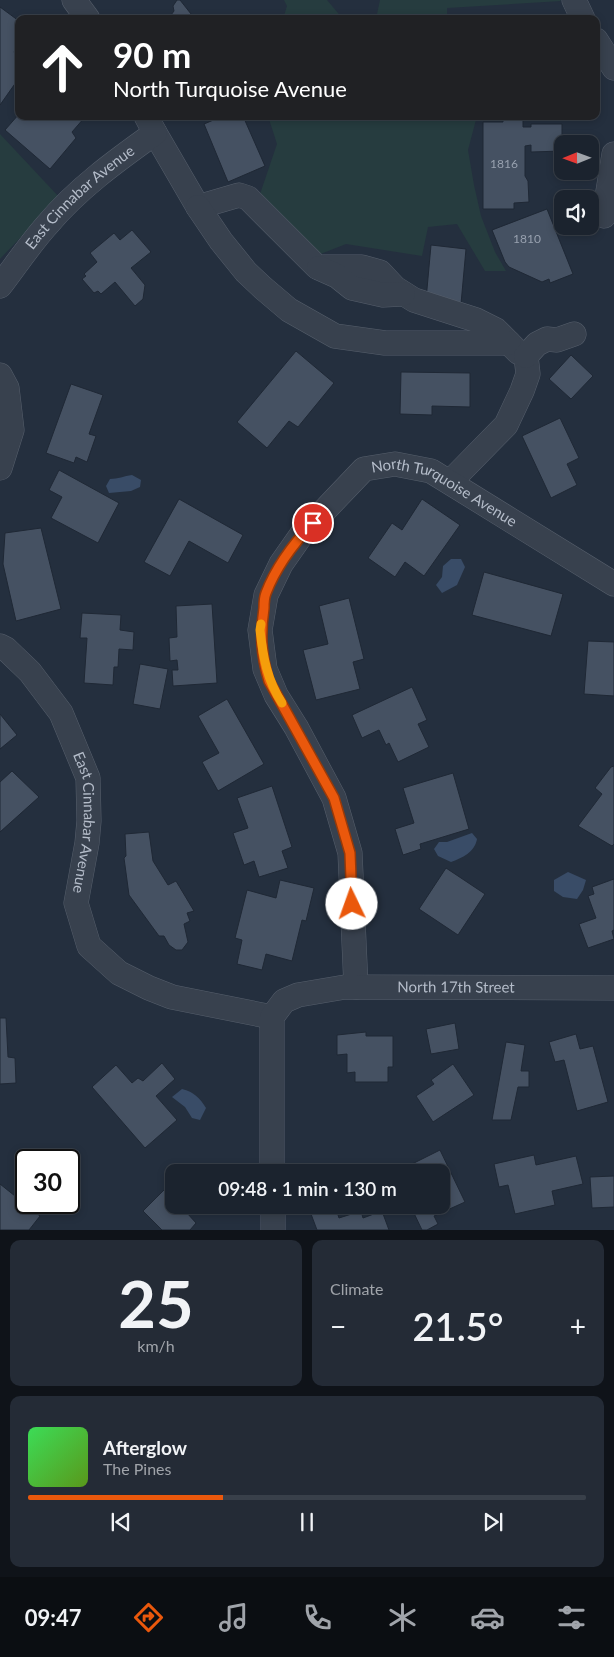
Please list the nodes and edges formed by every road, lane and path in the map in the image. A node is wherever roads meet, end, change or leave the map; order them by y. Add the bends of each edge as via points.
1 (74, 0) edge
2 (574, 0) edge
3 (85, 15) edge
4 (581, 15) edge
5 (600, 46) edge
6 (614, 68) edge
7 (151, 125) edge
8 (614, 154) edge
9 (198, 207) junction
10 (604, 216) dead end
11 (0, 286) edge
12 (574, 334) dead end
13 (518, 350) junction
14 (0, 375) edge
15 (0, 468) edge
16 (450, 482) junction
17 (614, 584) edge
18 (0, 646) edge
19 (356, 987) junction
20 (614, 988) edge
21 (272, 1017) junction
22 (272, 1164) edge
23 (273, 1214) edge
24 (273, 1230) edge

1 - 3 street
2 - 4 street
5 - 6 street
7 - 9 street
7 - 11 street, East Cinnabar Avenue via 48,223
8 - 10 street
9 - 13 street via 239,195 248,198 317,267 337,276 352,288 383,295 403,294 476,320 496,330
9 - 13 street via 246,272 289,310 335,336 385,343
12 - 13 street
13 - 16 street via 528,374 506,425
14 - 15 street via 7,388 12,430
16 - 17 street, North Turquoise Avenue
16 - 19 street, North Turquoise Avenue via 431,471 395,464 364,469 302,534 280,564 266,594 260,630 269,681 334,798 348,844
18 - 21 street, East Cinnabar Avenue via 30,672 61,713 88,778 87,843 76,903 89,946 119,973 172,997
19 - 20 street, North 17th Street
19 - 21 street, North 17th Street via 298,995 284,1001
21 - 22 street
23 - 24 street

